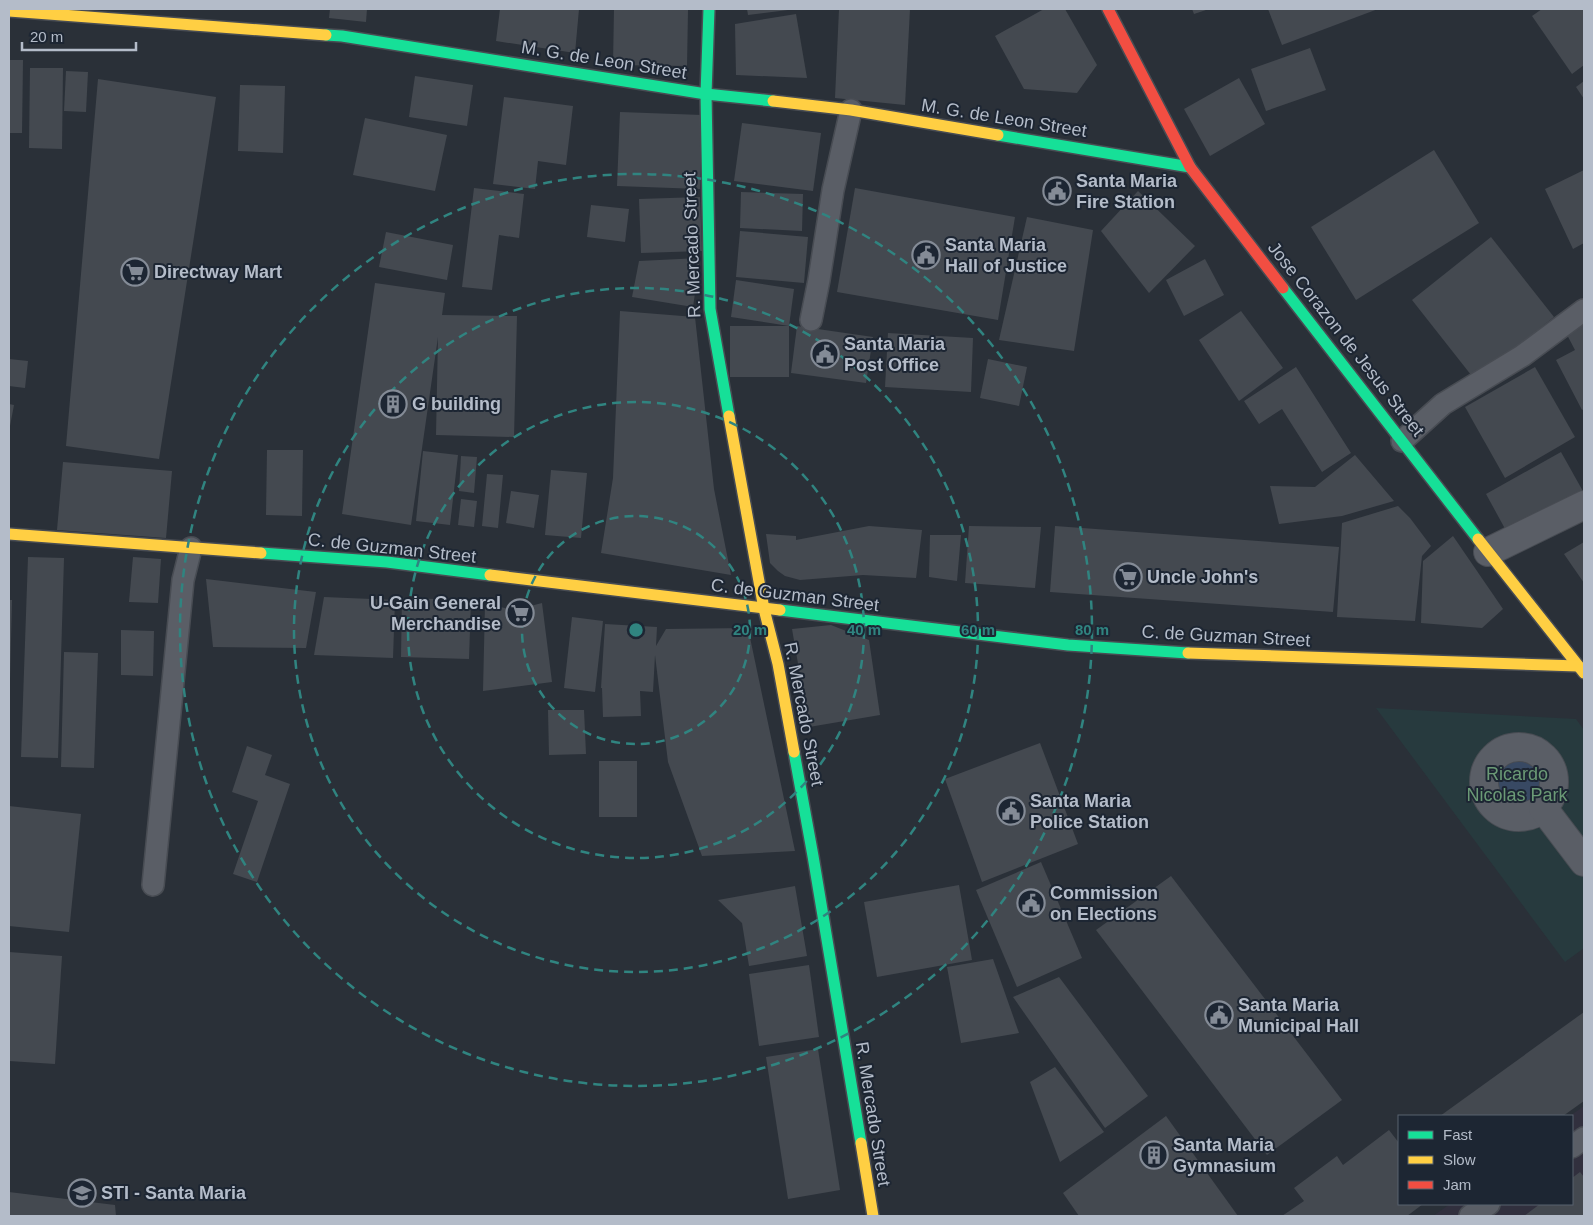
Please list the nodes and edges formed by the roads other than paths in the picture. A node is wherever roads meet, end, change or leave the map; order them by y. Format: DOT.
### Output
graph roads {
  1 [pos="709,9"];
  2 [pos="1108,9"];
  3 [pos="9,11"];
  4 [pos="706,94"];
  5 [pos="851,110"];
  6 [pos="1190,166"];
  7 [pos="1584,310"];
  8 [pos="811,320"];
  9 [pos="1402,441"];
  10 [pos="1584,505"];
  11 [pos="9,534"];
  12 [pos="190,548"];
  13 [pos="1488,552"];
  14 [pos="764,609"];
  15 [pos="1581,669"];
  16 [pos="1543,808"];
  17 [pos="1584,862"];
  18 [pos="153,885"];
  19 [pos="1584,1138"];
  20 [pos="1573,1146"];
  21 [pos="1487,1205"];
  22 [pos="872,1216"];
  23 [pos="1470,1216"];
  1 -- 4 [label="main road, R. Mercado Street"];
  2 -- 6 [label="main road, Jose Corazon de Jesus Street"];
  3 -- 4 [label="main road, M. G. de Leon Street"];
  4 -- 5 [label="main road, M. G. de Leon Street"];
  4 -- 14 [label="main road, R. Mercado Street"];
  5 -- 6 [label="main road, M. G. de Leon Street"];
  5 -- 8 [label="lane"];
  6 -- 9 [label="main road, Jose Corazon de Jesus Street"];
  7 -- 9 [label="lane"];
  9 -- 13 [label="main road, Jose Corazon de Jesus Street"];
  10 -- 13 [label="street"];
  11 -- 12 [label="main road, C. de Guzman Street"];
  12 -- 14 [label="main road, C. de Guzman Street"];
  12 -- 18 [label="lane"];
  13 -- 15 [label="main road, Jose Corazon de Jesus Street"];
  14 -- 15 [label="main road, C. de Guzman Street"];
  14 -- 22 [label="main road, R. Mercado Street"];
  16 -- 17 [label="street"];
  19 -- 20 [label="lane"];
  21 -- 23 [label="lane"];
}
